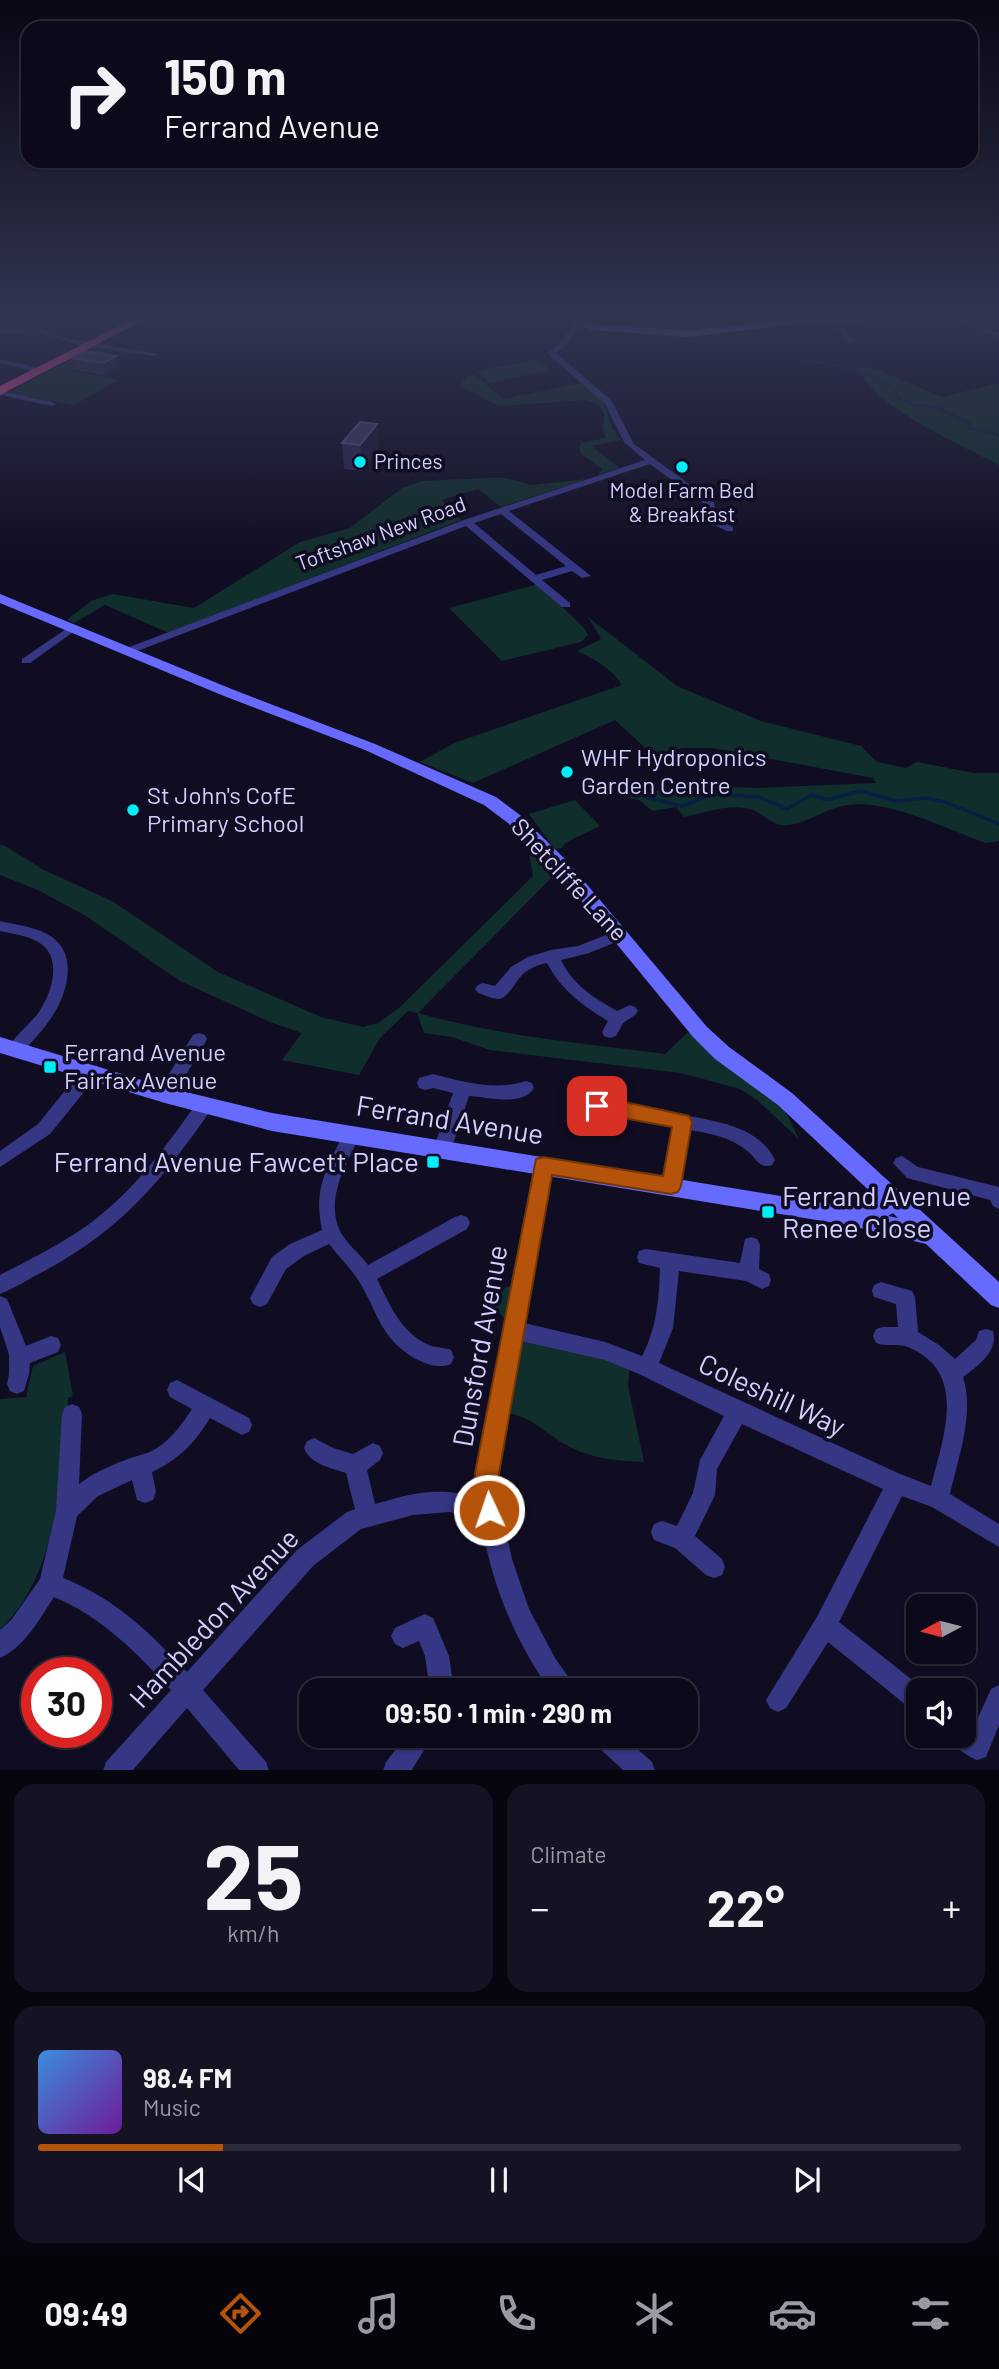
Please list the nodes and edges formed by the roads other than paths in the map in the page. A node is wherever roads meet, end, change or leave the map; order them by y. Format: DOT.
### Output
graph roads {
  1 [pos="44,402"];
  2 [pos="608,402"];
  3 [pos="52,404"];
  4 [pos="650,461"];
  5 [pos="502,510"];
  6 [pos="467,522"];
  7 [pos="730,529"];
  8 [pos="574,567"];
  9 [pos="586,576"];
  10 [pos="537,578"];
  11 [pos="0,598"];
  12 [pos="566,605"];
  13 [pos="72,628"];
  14 [pos="128,651"];
  15 [pos="27,658"];
  16 [pos="0,926"];
  17 [pos="621,934"];
  18 [pos="551,956"];
  19 [pos="484,989"];
  20 [pos="619,1021"];
  21 [pos="200,1039"];
  22 [pos="7,1047"];
  23 [pos="91,1071"];
  24 [pos="429,1079"];
  25 [pos="463,1089"];
  26 [pos="165,1095"];
  27 [pos="522,1095"];
  28 [pos="205,1105"];
  29 [pos="583,1107"];
  30 [pos="682,1122"];
  31 [pos="351,1136"];
  32 [pos="442,1150"];
  33 [pos="765,1151"];
  34 [pos="0,1160"];
  35 [pos="902,1163"];
  36 [pos="543,1165"];
  37 [pos="671,1186"];
  38 [pos="998,1193"];
  39 [pos="895,1200"];
  40 [pos="842,1216"];
  41 [pos="461,1223"];
  42 [pos="332,1234"];
  43 [pos="931,1235"];
  44 [pos="751,1245"];
  45 [pos="646,1257"];
  46 [pos="670,1261"];
  47 [pos="366,1276"];
  48 [pos="0,1284"];
  49 [pos="881,1291"];
  50 [pos="999,1297"];
  51 [pos="260,1298"];
  52 [pos="0,1305"];
  53 [pos="512,1330"];
  54 [pos="883,1336"];
  55 [pos="909,1337"];
  56 [pos="988,1343"];
  57 [pos="51,1345"];
  58 [pos="444,1357"];
  59 [pos="19,1358"];
  60 [pos="646,1367"];
  61 [pos="951,1370"];
  62 [pos="17,1384"];
  63 [pos="177,1390"];
  64 [pos="206,1405"];
  65 [pos="738,1412"];
  66 [pos="72,1414"];
  67 [pos="242,1425"];
  68 [pos="314,1448"];
  69 [pos="373,1453"];
  70 [pos="140,1464"];
  71 [pos="355,1465"];
  72 [pos="897,1484"];
  73 [pos="145,1492"];
  74 [pos="938,1499"];
  75 [pos="489,1510"];
  76 [pos="67,1511"];
  77 [pos="368,1517"];
  78 [pos="999,1536"];
  79 [pos="714,1567"];
  80 [pos="50,1584"];
  81 [pos="825,1625"];
  82 [pos="403,1636"];
  83 [pos="0,1646"];
  84 [pos="440,1678"];
  85 [pos="554,1678"];
  86 [pos="187,1690"];
  87 [pos="906,1690"];
  88 [pos="999,1697"];
  89 [pos="778,1700"];
  90 [pos="976,1747"];
  91 [pos="412,1748"];
  92 [pos="618,1748"];
  93 [pos="115,1770"];
  94 [pos="257,1770"];
  95 [pos="396,1770"];
  96 [pos="643,1770"];
  1 -- 3 [label="street"];
  2 -- 4 [label="street"];
  4 -- 5 [label="street, Toftshaw New Road"];
  4 -- 7 [label="street"];
  5 -- 6 [label="street, Toftshaw New Road"];
  5 -- 8 [label="street"];
  6 -- 10 [label="street"];
  6 -- 14 [label="street, Toftshaw New Road"];
  8 -- 9 [label="street"];
  8 -- 10 [label="street"];
  10 -- 12 [label="street"];
  11 -- 13 [label="street, Shetcliffe Lane"];
  13 -- 14 [label="street, Shetcliffe Lane"];
  13 -- 15 [label="street"];
  14 -- 17 [label="street, Shetcliffe Lane"];
  16 -- 22 [label="street"];
  17 -- 18 [label="street"];
  17 -- 39 [label="street, Shetcliffe Lane"];
  18 -- 19 [label="street"];
  18 -- 20 [label="street"];
  21 -- 26 [label="street"];
  22 -- 23 [label="street, Ferrand Avenue"];
  23 -- 26 [label="street, Ferrand Avenue"];
  23 -- 34 [label="street"];
  24 -- 25 [label="street"];
  25 -- 27 [label="street"];
  25 -- 32 [label="street"];
  26 -- 28 [label="street, Ferrand Avenue"];
  28 -- 31 [label="street, Ferrand Avenue"];
  28 -- 48 [label="street"];
  29 -- 30 [label="street"];
  30 -- 33 [label="street"];
  30 -- 37 [label="street"];
  31 -- 32 [label="street, Ferrand Avenue"];
  31 -- 42 [label="street"];
  32 -- 36 [label="street, Ferrand Avenue"];
  35 -- 38 [label="street"];
  36 -- 37 [label="street, Ferrand Avenue"];
  36 -- 53 [label="street, Dunsford Avenue"];
  37 -- 40 [label="street, Ferrand Avenue"];
  39 -- 40 [label="street, Ferrand Avenue"];
  39 -- 43 [label="street, Shetcliffe Lane"];
  40 -- 43 [label="street"];
  41 -- 47 [label="street"];
  42 -- 47 [label="street"];
  42 -- 51 [label="street"];
  43 -- 50 [label="street, Shetcliffe Lane"];
  44 -- 46 [label="street"];
  45 -- 46 [label="street"];
  46 -- 60 [label="street"];
  47 -- 58 [label="street"];
  49 -- 55 [label="street"];
  52 -- 59 [label="street"];
  53 -- 60 [label="street, Coleshill Way"];
  53 -- 75 [label="street, Dunsford Avenue"];
  54 -- 55 [label="street"];
  55 -- 61 [label="street"];
  56 -- 61 [label="street"];
  57 -- 59 [label="street"];
  59 -- 62 [label="street"];
  60 -- 65 [label="street, Coleshill Way"];
  61 -- 74 [label="street"];
  63 -- 64 [label="street"];
  64 -- 67 [label="street"];
  64 -- 70 [label="street"];
  65 -- 72 [label="street, Coleshill Way"];
  65 -- 79 [label="street"];
  66 -- 76 [label="street"];
  68 -- 71 [label="street"];
  69 -- 71 [label="street"];
  70 -- 73 [label="street"];
  70 -- 76 [label="street"];
  71 -- 77 [label="street"];
  72 -- 74 [label="street, Coleshill Way"];
  72 -- 81 [label="street"];
  74 -- 78 [label="street, Coleshill Way"];
  75 -- 77 [label="street, Hambledon Avenue"];
  75 -- 85 [label="street, Dunsford Avenue"];
  76 -- 80 [label="street"];
  77 -- 86 [label="street, Hambledon Avenue"];
  80 -- 83 [label="street"];
  80 -- 86 [label="street"];
  81 -- 87 [label="street"];
  81 -- 89 [label="street"];
  82 -- 84 [label="street"];
  86 -- 93 [label="street, Hambledon Avenue"];
  86 -- 94 [label="street"];
  88 -- 90 [label="street"];
  91 -- 95 [label="street"];
  92 -- 96 [label="street"];
}
